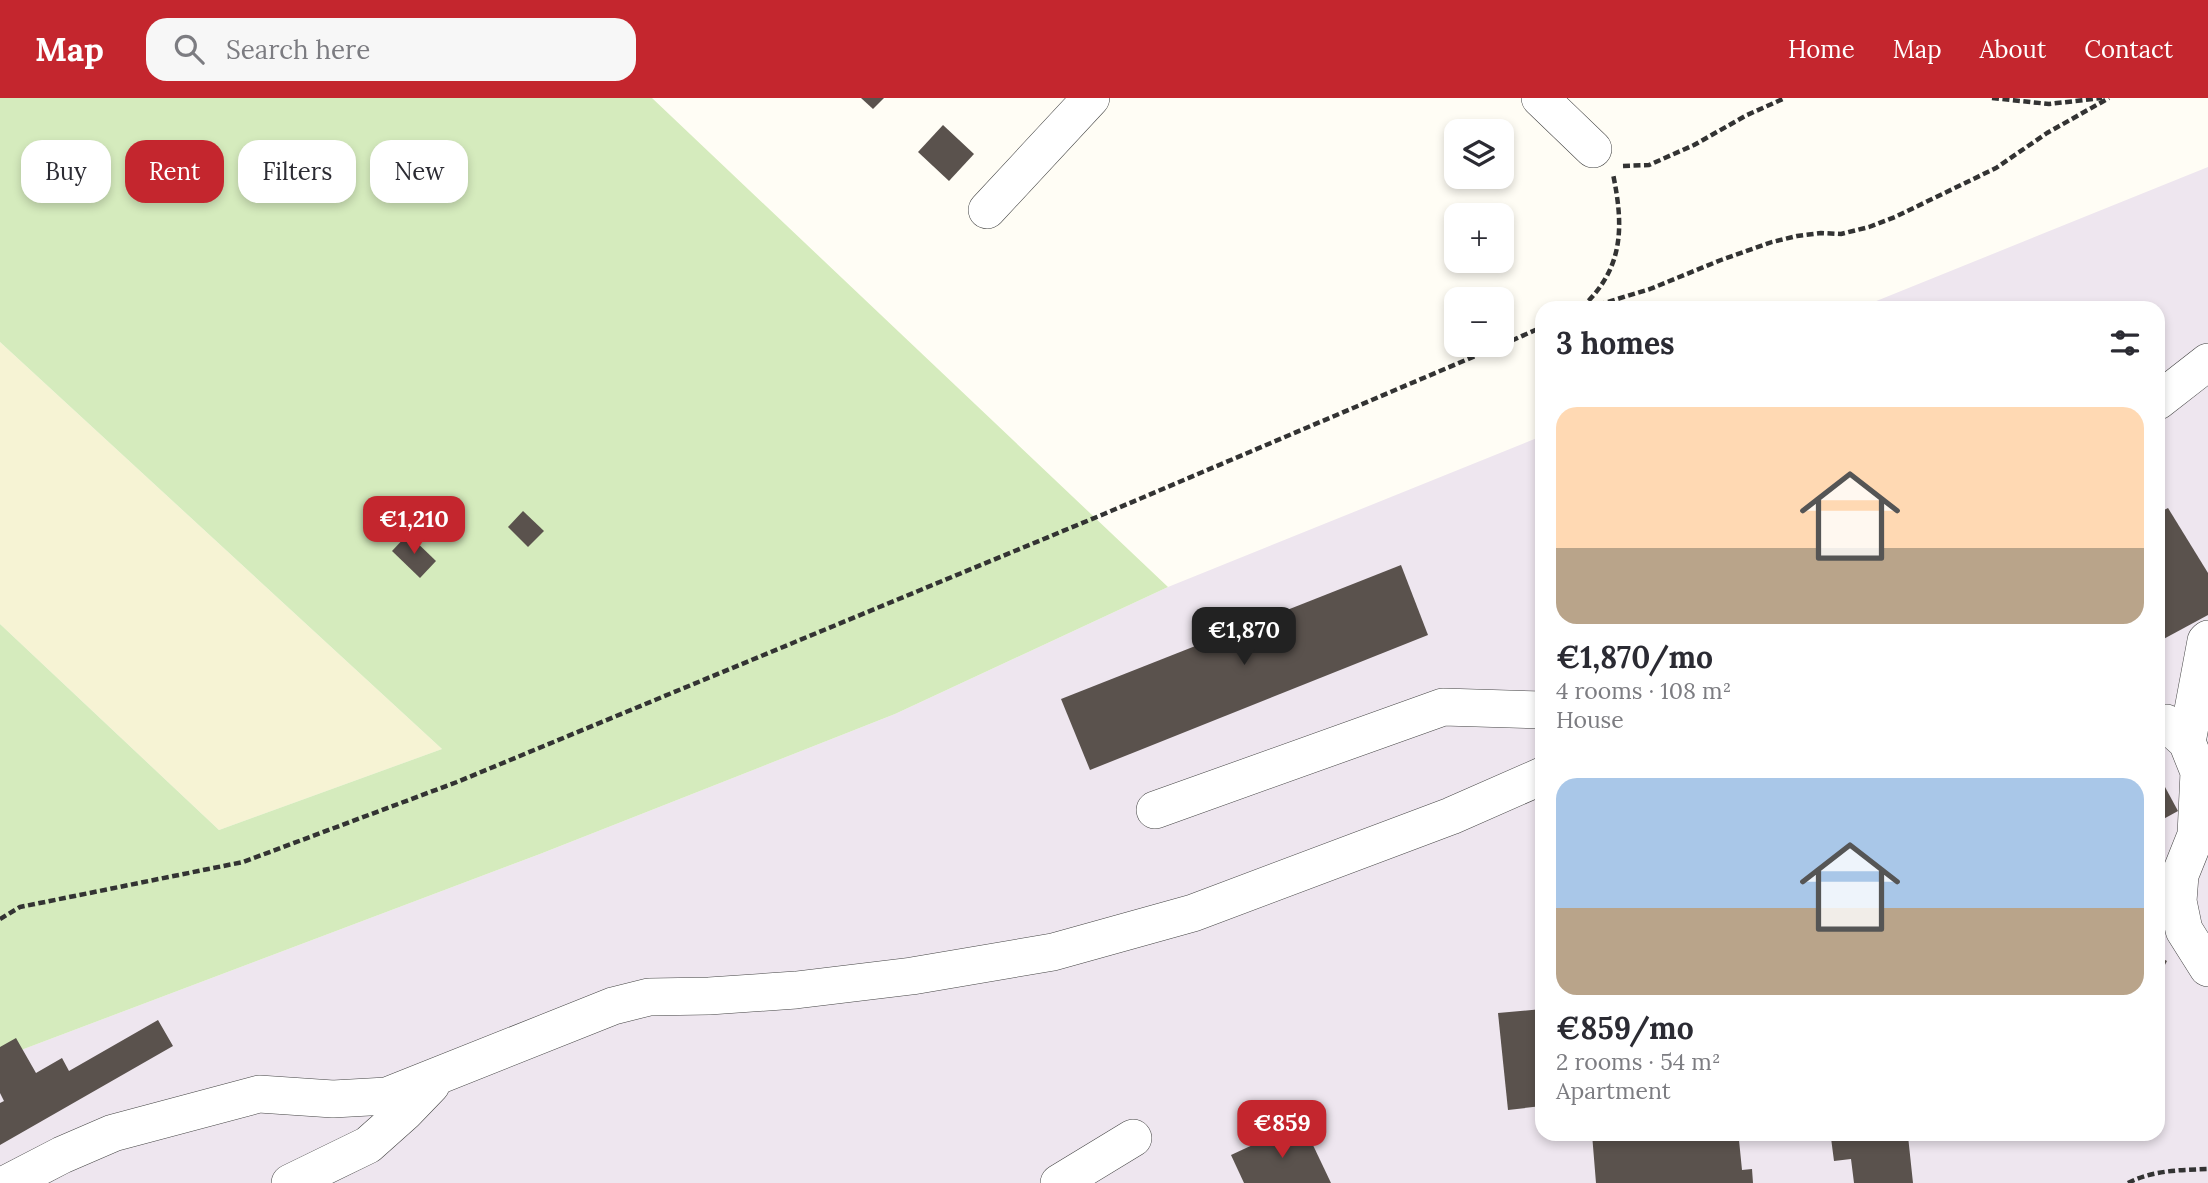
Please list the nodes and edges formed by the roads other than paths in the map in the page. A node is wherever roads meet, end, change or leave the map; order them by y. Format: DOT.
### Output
graph roads {
  1 [pos="1091,98"];
  2 [pos="1540,98"];
  3 [pos="1594,149"];
  4 [pos="987,210"];
  5 [pos="2208,362"];
  6 [pos="2165,396"];
  7 [pos="2208,639"];
  8 [pos="1535,710"];
  9 [pos="2172,733"];
  10 [pos="1535,779"];
  11 [pos="1155,810"];
  12 [pos="2171,919"];
  13 [pos="2208,968"];
  14 [pos="440,1074"];
  15 [pos="1133,1138"];
  16 [pos="8,1183"];
  17 [pos="290,1183"];
  18 [pos="1059,1183"];
  1 -- 4 [label="street"];
  2 -- 3 [label="street"];
  5 -- 6 [label="street"];
  7 -- 9 [label="street"];
  8 -- 11 [label="street"];
  9 -- 12 [label="street"];
  10 -- 14 [label="street"];
  12 -- 13 [label="street"];
  14 -- 16 [label="street"];
  14 -- 17 [label="street"];
  15 -- 18 [label="street"];
}
